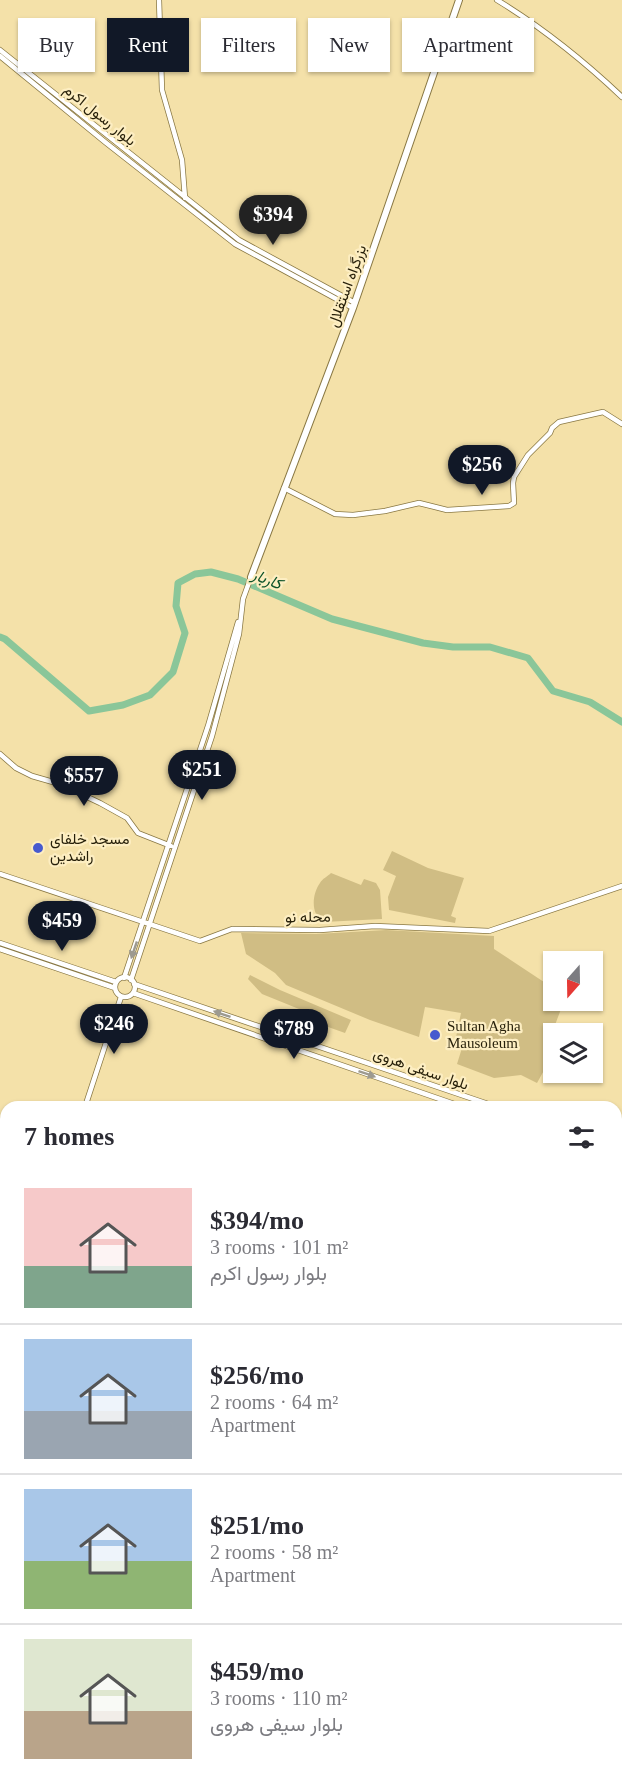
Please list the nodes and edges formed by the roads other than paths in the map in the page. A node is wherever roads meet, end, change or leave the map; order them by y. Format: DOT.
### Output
graph roads {
  1 [pos="159,0"];
  2 [pos="459,0"];
  3 [pos="496,0"];
  4 [pos="0,50"];
  5 [pos="0,56"];
  6 [pos="622,97"];
  7 [pos="183,201"];
  8 [pos="354,306"];
  9 [pos="622,424"];
  10 [pos="284,488"];
  11 [pos="251,577"];
  12 [pos="0,753"];
  13 [pos="172,846"];
  14 [pos="0,874"];
  15 [pos="622,886"];
  16 [pos="143,923"];
  17 [pos="149,925"];
  18 [pos="0,943"];
  19 [pos="0,949"];
  20 [pos="124,978"];
  21 [pos="132,982"];
  22 [pos="116,985"];
  23 [pos="133,993"];
  24 [pos="122,997"];
  25 [pos="255,1025"];
  26 [pos="252,1034"];
  27 [pos="394,1072"];
  28 [pos="390,1082"];
  29 [pos="87,1101"];
  30 [pos="445,1101"];
  31 [pos="479,1101"];
  1 -- 7 [label="main road"];
  2 -- 8 [label="highway, بزرگراه استقلال"];
  3 -- 6 [label="main road"];
  4 -- 7 [label="main road, بلوار رسول اکرم"];
  5 -- 7 [label="main road, بلوار رسول اکرم"];
  7 -- 8 [label="main road, بلوار رسول اکرم"];
  8 -- 10 [label="highway, بزرگراه استقلال"];
  9 -- 10 [label="main road"];
  10 -- 11 [label="highway, بزرگراه استقلال"];
  11 -- 13 [label="main road"];
  12 -- 13 [label="main road"];
  13 -- 16 [label="main road"];
  13 -- 17 [label="main road"];
  14 -- 16 [label="main road, محله نو"];
  15 -- 17 [label="main road, محله نو"];
  16 -- 17 [label="main road, محله نو"];
  16 -- 20 [label="main road, one-way"];
  17 -- 21 [label="main road"];
  18 -- 22 [label="main road"];
  19 -- 22 [label="main road"];
  20 -- 21 [label="main road"];
  20 -- 22 [label="main road"];
  21 -- 23 [label="main road"];
  25 -- 21 [label="main road, بلوار سیفی هروی, one-way"];
  22 -- 24 [label="main road"];
  23 -- 24 [label="main road"];
  23 -- 26 [label="main road, بلوار سیفی هروی"];
  24 -- 29 [label="main road"];
  25 -- 26 [label="main road"];
  25 -- 27 [label="main road, بلوار سیفی هروی"];
  26 -- 28 [label="main road, بلوار سیفی هروی, one-way"];
  27 -- 28 [label="main road"];
  27 -- 31 [label="main road, بلوار سیفی هروی"];
  28 -- 30 [label="main road, بلوار سیفی هروی"];
}
